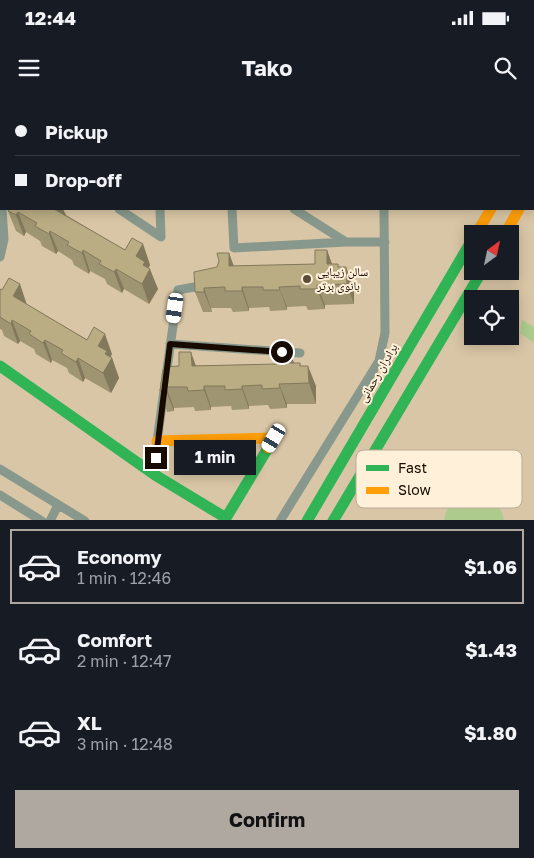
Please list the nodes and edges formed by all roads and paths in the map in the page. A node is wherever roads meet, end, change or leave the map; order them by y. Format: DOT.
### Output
graph roads {
  1 [pos="2,210"];
  2 [pos="120,210"];
  3 [pos="160,210"];
  4 [pos="232,210"];
  5 [pos="296,210"];
  6 [pos="384,210"];
  7 [pos="490,210"];
  8 [pos="519,210"];
  9 [pos="481,225"];
  10 [pos="510,225"];
  11 [pos="346,242"];
  12 [pos="385,242"];
  13 [pos="464,254"];
  14 [pos="0,257"];
  15 [pos="477,280"];
  16 [pos="211,284"];
  17 [pos="170,344"];
  18 [pos="300,354"];
  19 [pos="0,366"];
  20 [pos="157,440"];
  21 [pos="375,450"];
  22 [pos="0,469"];
  23 [pos="155,475"];
  24 [pos="356,482"];
  25 [pos="0,495"];
  26 [pos="58,505"];
  27 [pos="42,520"];
  28 [pos="50,520"];
  29 [pos="85,520"];
  30 [pos="280,520"];
  31 [pos="307,520"];
  32 [pos="333,520"];
  1 -- 14 [label="street"];
  2 -- 3 [label="street"];
  4 -- 11 [label="street"];
  5 -- 11 [label="street"];
  6 -- 12 [label="street"];
  7 -- 9 [label="main road"];
  8 -- 10 [label="main road"];
  11 -- 12 [label="street"];
  12 -- 30 [label="street"];
  13 -- 31 [label="main road, برادران رحمانی"];
  15 -- 21 [label="main road"];
  16 -- 17 [label="street"];
  17 -- 18 [label="street"];
  17 -- 20 [label="street"];
  19 -- 23 [label="main road"];
  20 -- 23 [label="street"];
  20 -- 23 [label="main road"];
  22 -- 26 [label="street"];
  24 -- 32 [label="main road"];
  25 -- 27 [label="street"];
  26 -- 28 [label="street"];
  26 -- 29 [label="street"];
}
